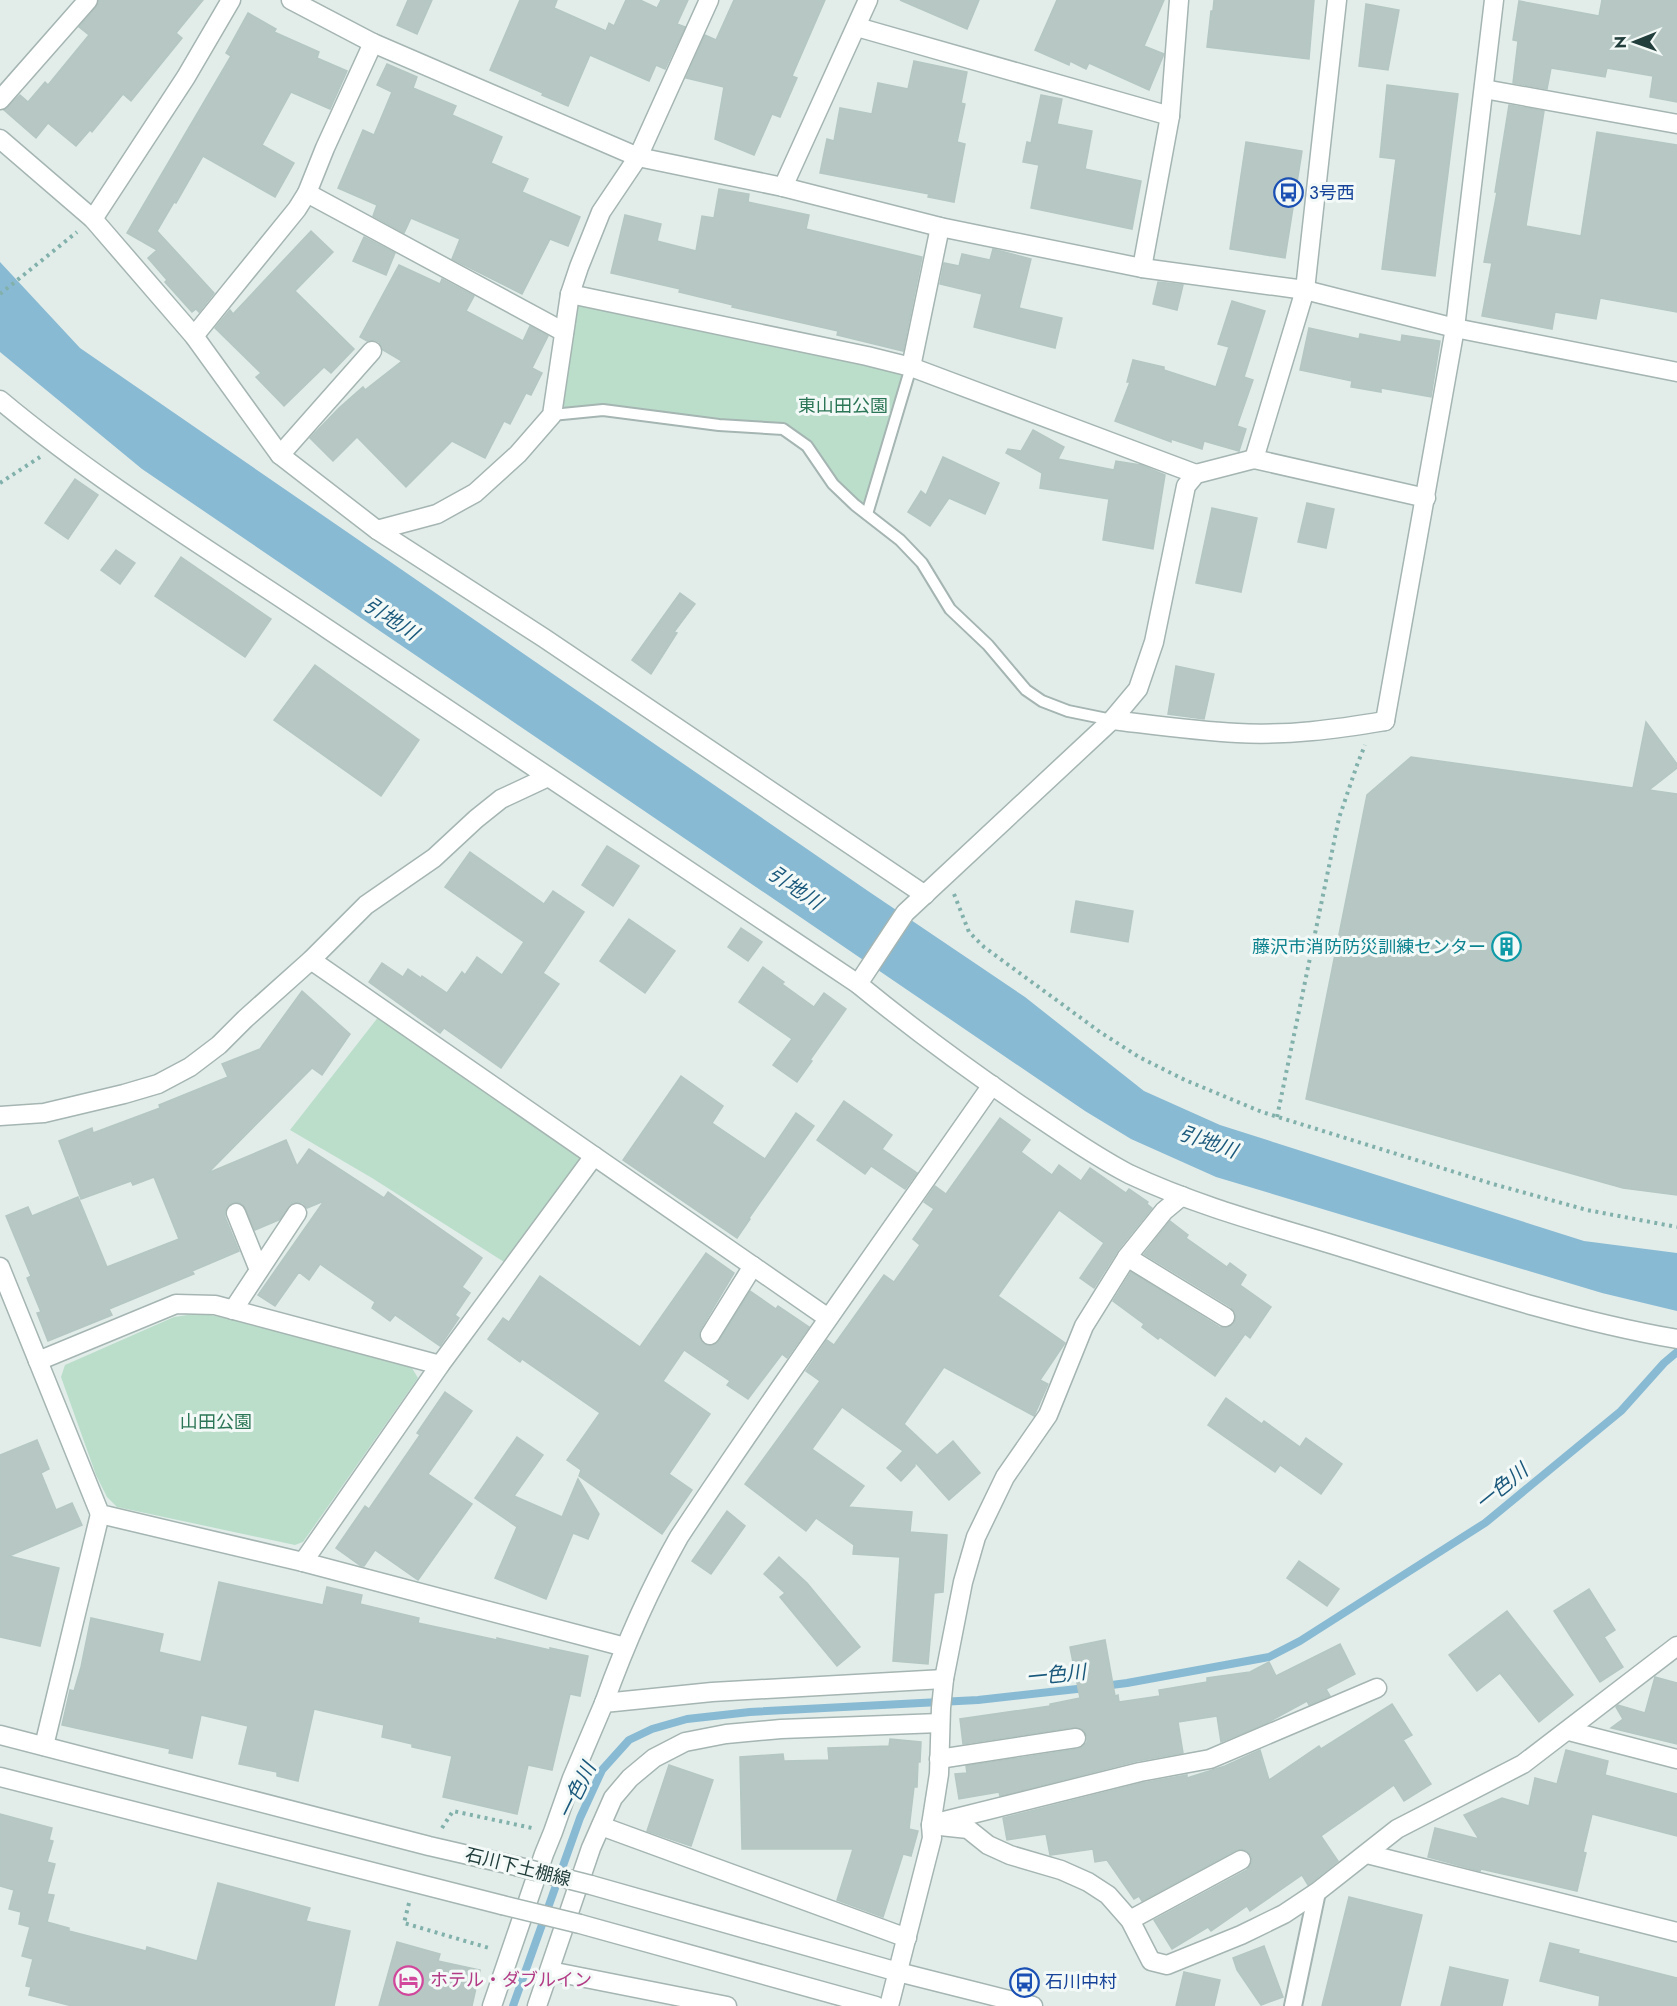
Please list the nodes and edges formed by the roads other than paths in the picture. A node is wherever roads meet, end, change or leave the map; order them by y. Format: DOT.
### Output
graph roads {
  1 [pos="88,0"];
  2 [pos="231,0"];
  3 [pos="291,0"];
  4 [pos="709,0"];
  5 [pos="868,0"];
  6 [pos="1179,0"];
  7 [pos="1337,0"];
  8 [pos="1494,0"];
  9 [pos="857,27"];
  10 [pos="373,43"];
  11 [pos="1484,88"];
  12 [pos="0,100"];
  13 [pos="1170,116"];
  14 [pos="1677,124"];
  15 [pos="0,139"];
  16 [pos="638,157"];
  17 [pos="783,187"];
  18 [pos="308,193"];
  19 [pos="93,219"];
  20 [pos="940,227"];
  21 [pos="1142,268"];
  22 [pos="1305,290"];
  23 [pos="570,294"];
  24 [pos="1455,328"];
  25 [pos="564,332"];
  26 [pos="194,336"];
  27 [pos="372,351"];
  28 [pos="911,367"];
  29 [pos="1677,372"];
  30 [pos="0,400"];
  31 [pos="552,415"];
  32 [pos="280,455"];
  33 [pos="1254,459"];
  34 [pos="1196,474"];
  35 [pos="1426,498"];
  36 [pos="867,514"];
  37 [pos="377,530"];
  38 [pos="1112,720"];
  39 [pos="549,777"];
  40 [pos="925,895"];
  41 [pos="311,960"];
  42 [pos="862,977"];
  43 [pos="992,1085"];
  44 [pos="0,1116"];
  45 [pos="594,1156"];
  46 [pos="1182,1196"];
  47 [pos="236,1213"];
  48 [pos="297,1213"];
  49 [pos="1127,1257"];
  50 [pos="753,1266"];
  51 [pos="0,1267"];
  52 [pos="259,1270"];
  53 [pos="233,1310"];
  54 [pos="1225,1317"];
  55 [pos="828,1318"];
  56 [pos="710,1335"];
  57 [pos="1673,1339"];
  58 [pos="38,1361"];
  59 [pos="440,1365"];
  60 [pos="100,1514"];
  61 [pos="303,1562"];
  62 [pos="1677,1646"];
  63 [pos="625,1647"];
  64 [pos="944,1679"];
  65 [pos="1377,1688"];
  66 [pos="604,1703"];
  67 [pos="940,1716"];
  68 [pos="1569,1731"];
  69 [pos="0,1735"];
  70 [pos="1076,1738"];
  71 [pos="44,1746"];
  72 [pos="939,1759"];
  73 [pos="1677,1759"];
  74 [pos="0,1777"];
  75 [pos="931,1825"];
  76 [pos="601,1826"];
  77 [pos="1367,1854"];
  78 [pos="1240,1860"];
  79 [pos="1317,1892"];
  80 [pos="1130,1920"];
  81 [pos="1677,1932"];
  82 [pos="908,1938"];
  83 [pos="550,1971"];
  84 [pos="898,1972"];
  85 [pos="492,2006"];
  86 [pos="537,2006"];
  87 [pos="728,2006"];
  88 [pos="876,2006"];
  89 [pos="888,2006"];
  90 [pos="1034,2006"];
  91 [pos="1293,2006"];
  1 -- 12 [label="street"];
  2 -- 19 [label="street"];
  3 -- 10 [label="street"];
  4 -- 16 [label="street"];
  5 -- 9 [label="street"];
  6 -- 13 [label="street"];
  7 -- 22 [label="street"];
  8 -- 11 [label="street"];
  9 -- 13 [label="street"];
  9 -- 17 [label="street"];
  10 -- 16 [label="street"];
  10 -- 18 [label="street"];
  11 -- 14 [label="street"];
  11 -- 24 [label="street"];
  13 -- 21 [label="street"];
  15 -- 19 [label="street"];
  16 -- 17 [label="street"];
  16 -- 23 [label="street"];
  17 -- 20 [label="street"];
  18 -- 25 [label="street"];
  18 -- 26 [label="street"];
  19 -- 26 [label="street"];
  20 -- 21 [label="street"];
  20 -- 28 [label="street"];
  21 -- 22 [label="street"];
  22 -- 24 [label="street"];
  22 -- 33 [label="street"];
  23 -- 25 [label="street"];
  23 -- 28 [label="street"];
  24 -- 29 [label="street"];
  24 -- 35 [label="street"];
  25 -- 31 [label="street"];
  26 -- 32 [label="street"];
  27 -- 32 [label="street"];
  28 -- 34 [label="street"];
  28 -- 36 [label="lane"];
  30 -- 39 [label="street"];
  31 -- 36 [label="lane"];
  31 -- 37 [label="street"];
  32 -- 37 [label="street"];
  33 -- 34 [label="street"];
  33 -- 35 [label="street"];
  34 -- 38 [label="street"];
  35 -- 38 [label="street"];
  36 -- 38 [label="lane"];
  37 -- 40 [label="street"];
  38 -- 40 [label="street"];
  39 -- 41 [label="street"];
  39 -- 42 [label="street"];
  40 -- 42 [label="street"];
  41 -- 44 [label="street"];
  41 -- 45 [label="street"];
  42 -- 43 [label="street"];
  43 -- 46 [label="street"];
  43 -- 55 [label="street"];
  45 -- 50 [label="street"];
  45 -- 59 [label="street"];
  46 -- 49 [label="street"];
  46 -- 57 [label="street"];
  47 -- 52 [label="street"];
  48 -- 52 [label="street"];
  49 -- 54 [label="street"];
  49 -- 64 [label="street"];
  50 -- 55 [label="street"];
  50 -- 56 [label="street"];
  51 -- 58 [label="street"];
  52 -- 53 [label="street"];
  53 -- 58 [label="street"];
  53 -- 59 [label="street"];
  55 -- 63 [label="street"];
  58 -- 60 [label="street"];
  59 -- 61 [label="street"];
  60 -- 61 [label="street"];
  60 -- 71 [label="street"];
  61 -- 63 [label="street"];
  62 -- 68 [label="street"];
  63 -- 66 [label="street"];
  64 -- 66 [label="street"];
  64 -- 67 [label="street"];
  65 -- 75 [label="street"];
  66 -- 85 [label="street"];
  67 -- 72 [label="street"];
  67 -- 76 [label="street"];
  68 -- 73 [label="street"];
  68 -- 77 [label="street"];
  69 -- 71 [label="street, 石川下土棚線"];
  70 -- 72 [label="street"];
  71 -- 84 [label="street, 石川下土棚線, bridge"];
  72 -- 75 [label="street"];
  74 -- 88 [label="street, bridge"];
  75 -- 80 [label="street"];
  75 -- 82 [label="street"];
  76 -- 82 [label="street"];
  76 -- 83 [label="street"];
  77 -- 79 [label="street"];
  77 -- 81 [label="street"];
  78 -- 80 [label="street"];
  79 -- 80 [label="street"];
  79 -- 91 [label="street"];
  82 -- 84 [label="street"];
  83 -- 86 [label="street"];
  83 -- 87 [label="street"];
  84 -- 89 [label="street"];
  84 -- 90 [label="street, 石川下土棚線"];
}
